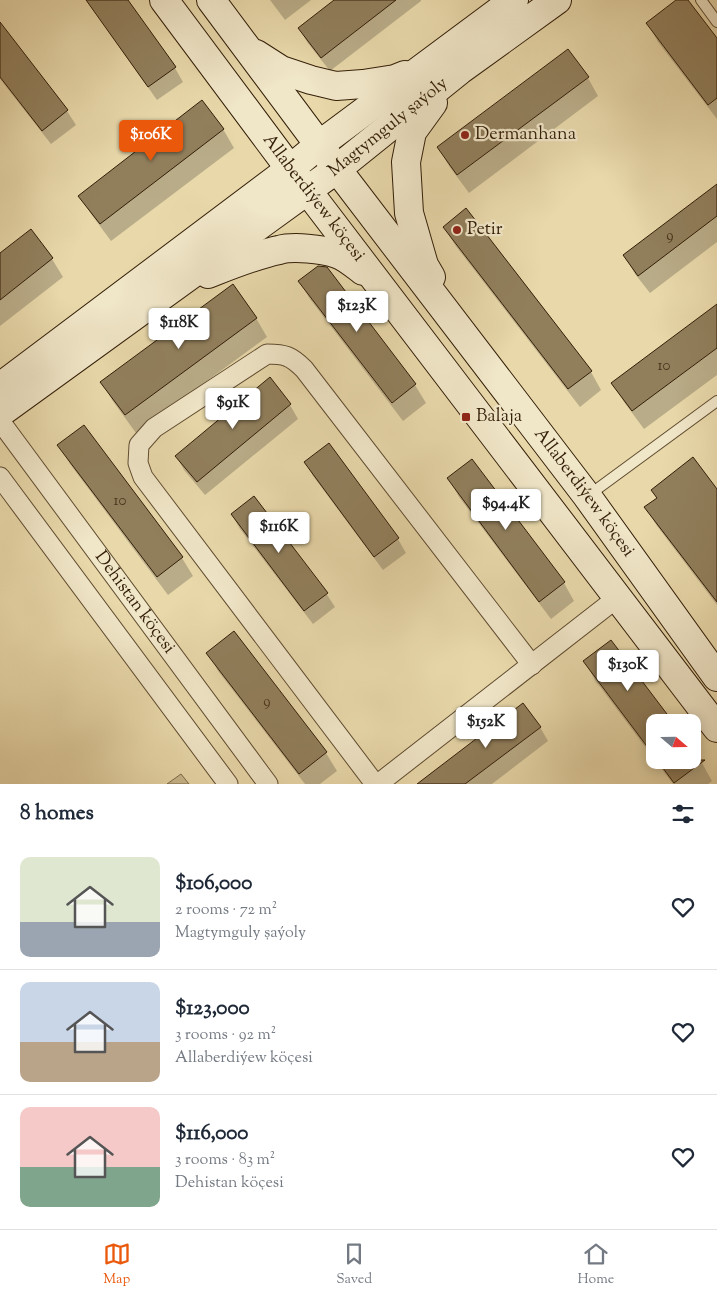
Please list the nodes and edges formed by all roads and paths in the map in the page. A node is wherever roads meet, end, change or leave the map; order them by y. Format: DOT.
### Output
graph roads {
  1 [pos="164,0"];
  2 [pos="211,0"];
  3 [pos="514,0"];
  4 [pos="557,0"];
  5 [pos="700,0"];
  6 [pos="717,22"];
  7 [pos="247,48"];
  8 [pos="421,69"];
  9 [pos="460,70"];
  10 [pos="319,145"];
  11 [pos="290,169"];
  12 [pos="336,169"];
  13 [pos="307,190"];
  14 [pos="375,279"];
  15 [pos="160,298"];
  16 [pos="466,338"];
  17 [pos="0,387"];
  18 [pos="717,401"];
  19 [pos="0,413"];
  20 [pos="0,421"];
  21 [pos="0,477"];
  22 [pos="587,496"];
  23 [pos="617,598"];
  24 [pos="532,665"];
  25 [pos="717,677"];
  26 [pos="717,728"];
  27 [pos="228,784"];
  28 [pos="268,784"];
  29 [pos="376,784"];
  1 -- 11 [label="street, Allaberdiýew köçesi"];
  2 -- 7 [label="street, Allaberdiýew köçesi"];
  3 -- 8 [label="street, Magtymguly şaýoly"];
  4 -- 9 [label="street, Magtymguly şaýoly"];
  5 -- 6 [label="lane"];
  7 -- 8 [label="street"];
  7 -- 10 [label="street, Allaberdiýew köçesi"];
  8 -- 10 [label="street, Magtymguly şaýoly"];
  9 -- 12 [label="street, Magtymguly şaýoly"];
  9 -- 16 [label="street"];
  10 -- 11 [label="street, Magtymguly şaýoly"];
  10 -- 12 [label="street, Allaberdiýew köçesi"];
  11 -- 13 [label="street, Allaberdiýew köçesi"];
  11 -- 17 [label="street, Magtymguly şaýoly"];
  12 -- 13 [label="street, Magtymguly şaýoly"];
  12 -- 16 [label="street, Allaberdiýew köçesi"];
  13 -- 14 [label="street, Allaberdiýew köçesi"];
  13 -- 15 [label="street, Magtymguly şaýoly"];
  14 -- 15 [label="street"];
  14 -- 23 [label="street, Allaberdiýew köçesi"];
  15 -- 19 [label="street, Magtymguly şaýoly"];
  16 -- 22 [label="street, Allaberdiýew köçesi"];
  18 -- 22 [label="lane"];
  20 -- 28 [label="street, Dehistan köçesi"];
  21 -- 27 [label="street, Dehistan köçesi"];
  22 -- 25 [label="street, Allaberdiýew köçesi"];
  23 -- 24 [label="street"];
  23 -- 26 [label="street, Allaberdiýew köçesi"];
  24 -- 29 [label="street"];
  24 -- 29 [label="street"];
}
